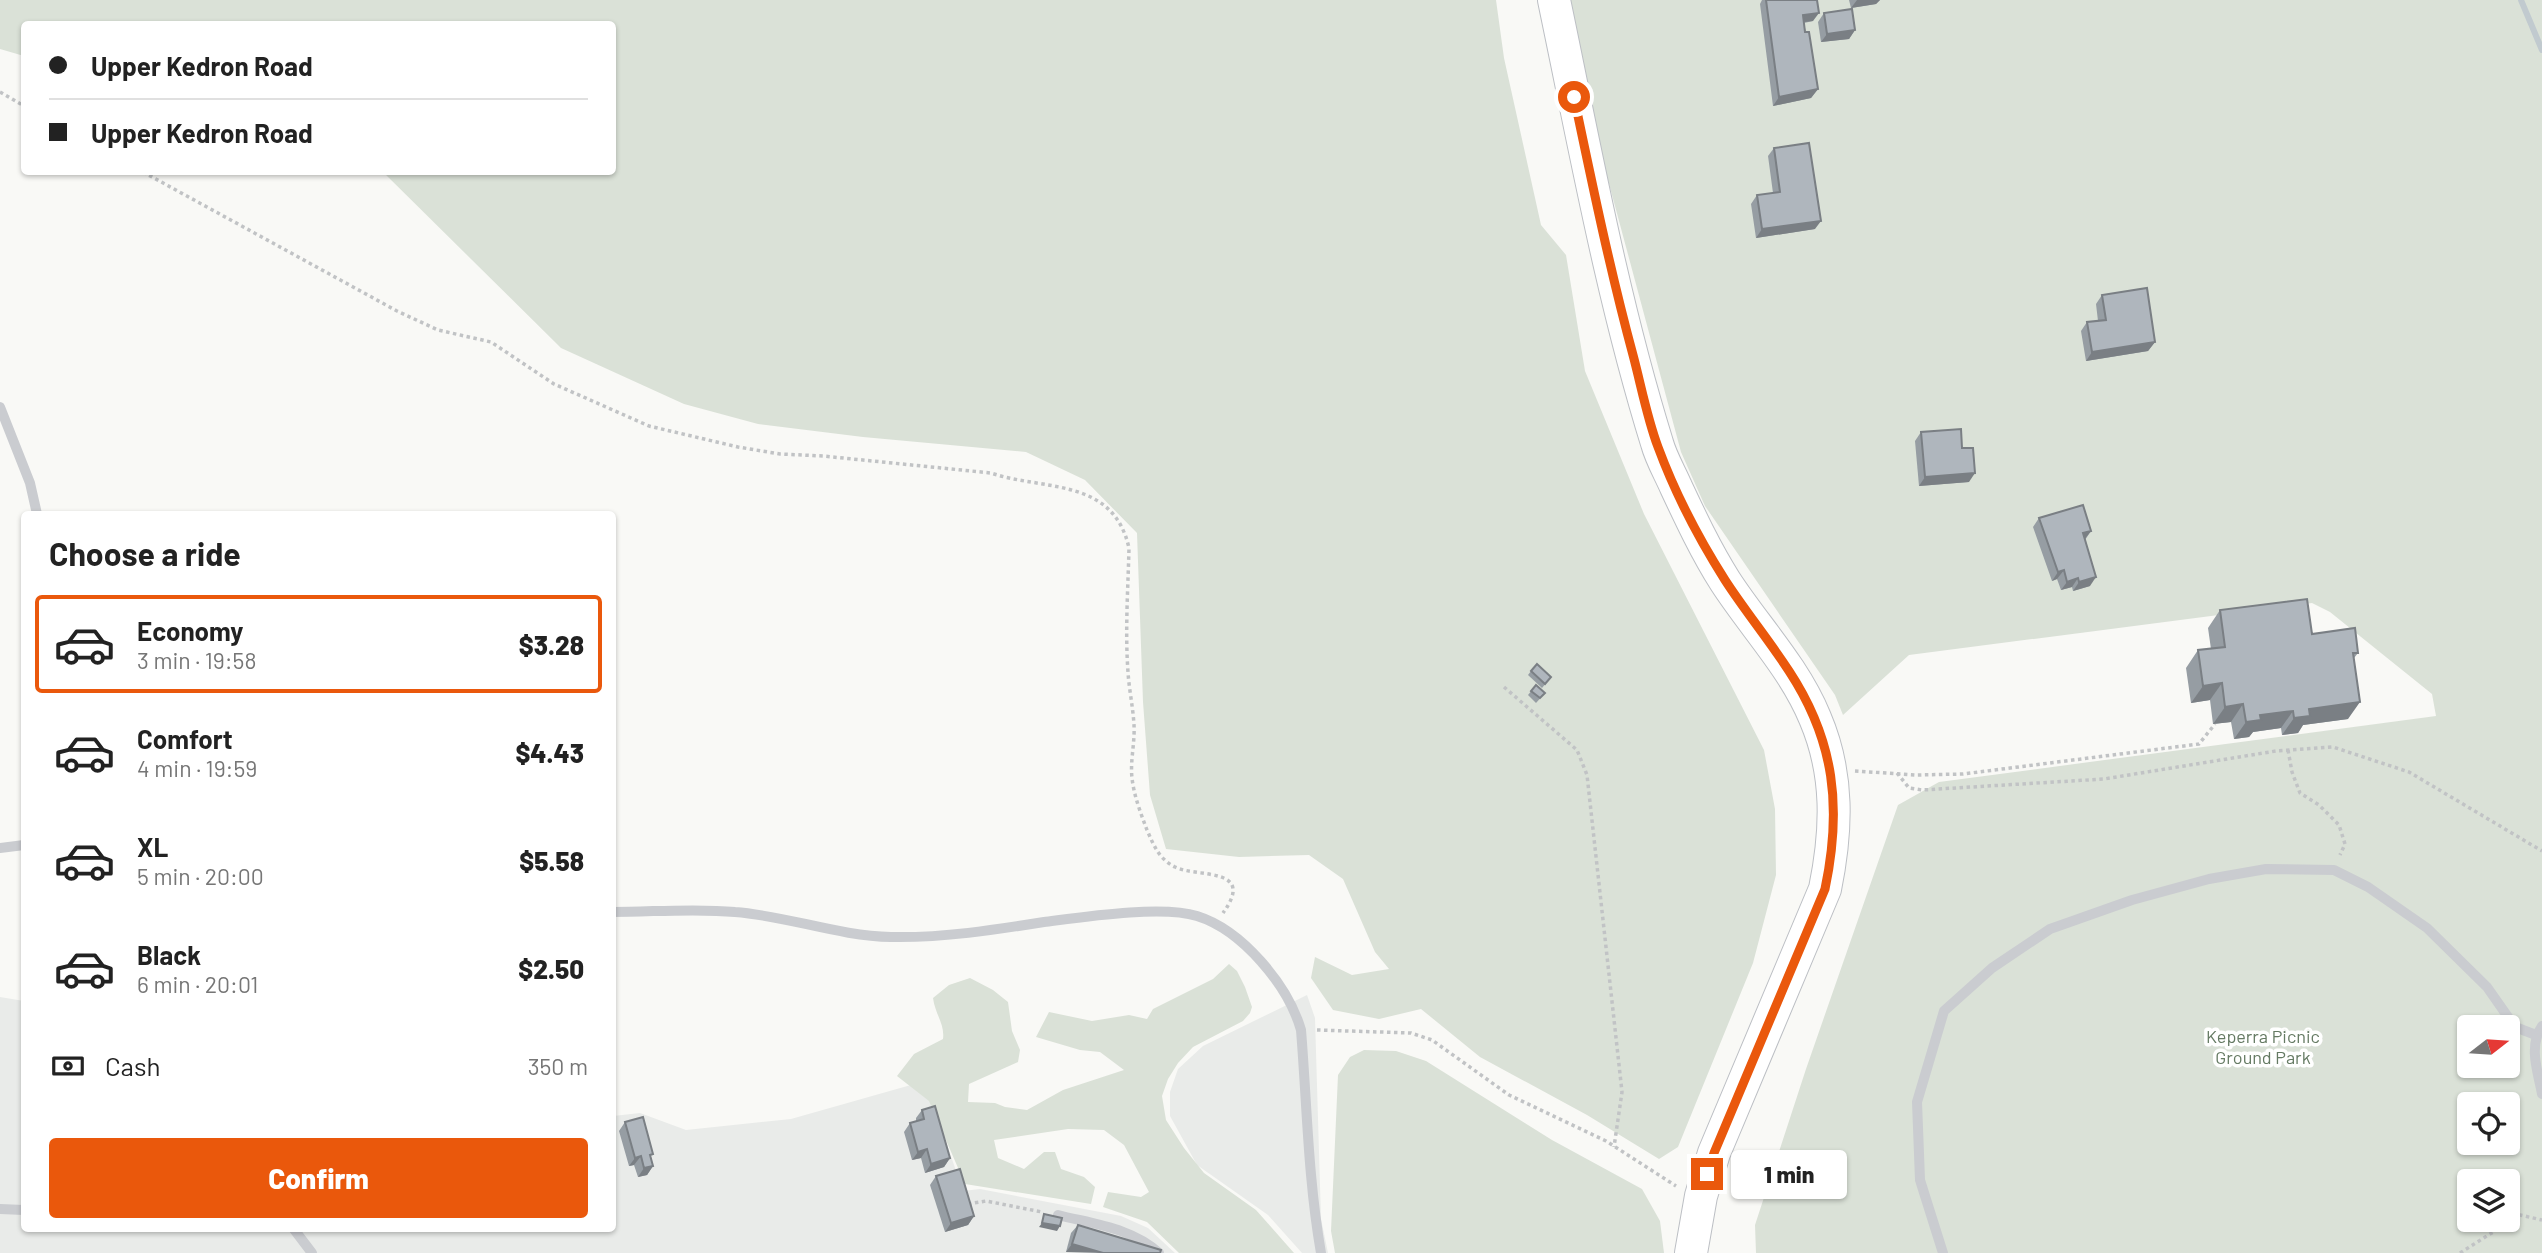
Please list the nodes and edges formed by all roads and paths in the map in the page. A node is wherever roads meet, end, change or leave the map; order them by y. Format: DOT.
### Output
graph roads {
  1 [pos="1554,0"];
  2 [pos="0,92"];
  3 [pos="21,104"];
  4 [pos="148,175"];
  5 [pos="0,407"];
  6 [pos="36,511"];
  7 [pos="1504,687"];
  8 [pos="2215,724"];
  9 [pos="2288,750"];
  10 [pos="1854,771"];
  11 [pos="1897,774"];
  12 [pos="21,845"];
  13 [pos="0,848"];
  14 [pos="2542,851"];
  15 [pos="2334,870"];
  16 [pos="616,912"];
  17 [pos="1216,922"];
  18 [pos="1301,1030"];
  19 [pos="2539,1030"];
  20 [pos="2542,1094"];
  21 [pos="1614,1147"];
  22 [pos="1700,1196"];
  23 [pos="962,1206"];
  24 [pos="0,1209"];
  25 [pos="21,1210"];
  26 [pos="1058,1215"];
  27 [pos="2542,1220"];
  28 [pos="296,1232"];
  29 [pos="312,1253"];
  30 [pos="1159,1253"];
  31 [pos="1321,1253"];
  32 [pos="1690,1253"];
  33 [pos="1943,1253"];
  34 [pos="2460,1253"];
  1 -- 22 [label="main road"];
  2 -- 3 [label="path"];
  4 -- 17 [label="path"];
  5 -- 6 [label="lane"];
  7 -- 21 [label="path"];
  8 -- 11 [label="path"];
  9 -- 11 [label="path"];
  9 -- 14 [label="path"];
  9 -- 15 [label="path"];
  10 -- 11 [label="path"];
  12 -- 13 [label="lane"];
  15 -- 19 [label="lane"];
  15 -- 33 [label="lane"];
  16 -- 17 [label="lane"];
  17 -- 18 [label="lane"];
  18 -- 21 [label="path"];
  18 -- 31 [label="lane"];
  19 -- 20 [label="lane"];
  21 -- 22 [label="path"];
  22 -- 32 [label="main road"];
  23 -- 26 [label="path"];
  24 -- 25 [label="lane"];
  26 -- 30 [label="lane"];
  27 -- 34 [label="path"];
  28 -- 29 [label="lane"];
}
